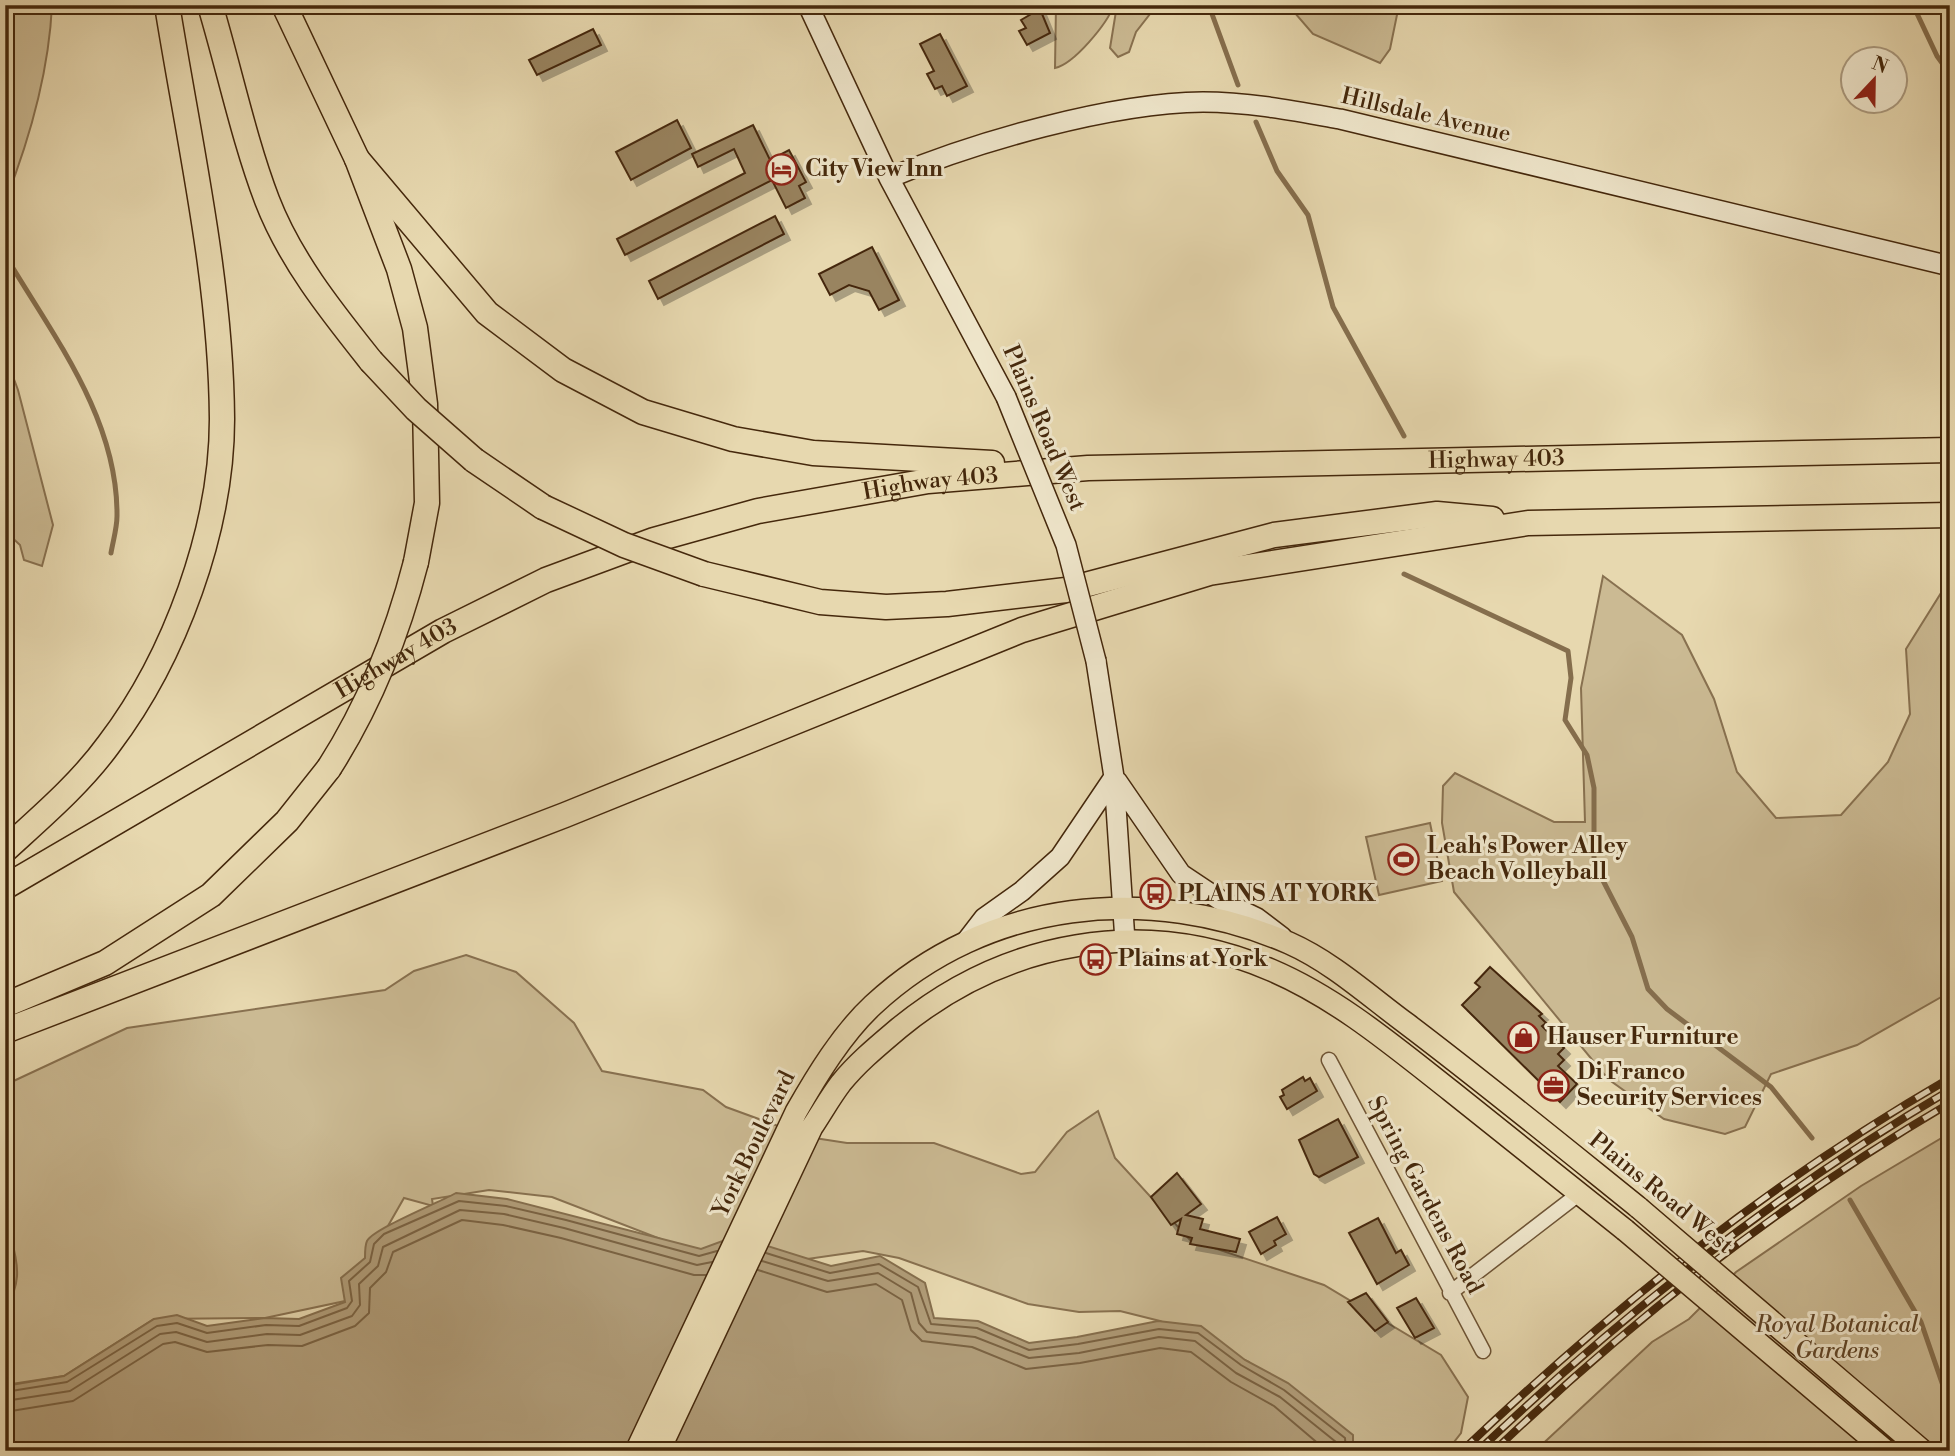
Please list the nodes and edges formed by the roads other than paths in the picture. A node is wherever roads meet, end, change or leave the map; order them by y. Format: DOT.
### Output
graph roads {
  1 [pos="167,5"];
  2 [pos="210,5"];
  3 [pos="284,5"];
  4 [pos="808,5"];
  5 [pos="358,159"];
  6 [pos="889,178"];
  7 [pos="1950,266"];
  8 [pos="1950,450"];
  9 [pos="1088,468"];
  10 [pos="1950,515"];
  11 [pos="1528,523"];
  12 [pos="1114,778"];
  13 [pos="5,850"];
  14 [pos="5,887"];
  15 [pos="1122,906"];
  16 [pos="1125,941"];
  17 [pos="964,944"];
  18 [pos="1290,944"];
  19 [pos="5,1005"];
  20 [pos="5,1031"];
  21 [pos="1329,1060"];
  22 [pos="1580,1193"];
  23 [pos="1450,1293"];
  24 [pos="1483,1351"];
  25 [pos="636,1451"];
  26 [pos="659,1451"];
  27 [pos="1885,1451"];
  28 [pos="1923,1451"];
  1 -- 13 [label="highway"];
  2 -- 11 [label="highway, bridge"];
  3 -- 5 [label="highway"];
  4 -- 6 [label="main road, Plains Road West"];
  5 -- 9 [label="highway"];
  5 -- 19 [label="highway, bridge"];
  6 -- 7 [label="main road, Hillsdale Avenue"];
  6 -- 12 [label="main road, Plains Road West, bridge"];
  8 -- 9 [label="highway, Highway 403"];
  9 -- 14 [label="highway, Highway 403"];
  10 -- 11 [label="highway"];
  11 -- 20 [label="highway"];
  12 -- 15 [label="main road, Plains Road West"];
  12 -- 17 [label="main road"];
  12 -- 18 [label="main road"];
  15 -- 16 [label="main road, Plains Road West"];
  15 -- 17 [label="main road, York Boulevard"];
  15 -- 18 [label="main road, Plains Road West"];
  16 -- 22 [label="main road"];
  16 -- 26 [label="main road, York Boulevard"];
  17 -- 25 [label="main road, York Boulevard"];
  18 -- 28 [label="main road, Plains Road West, bridge"];
  21 -- 23 [label="street, Spring Gardens Road"];
  22 -- 23 [label="street"];
  22 -- 27 [label="main road, bridge"];
  23 -- 24 [label="street, Spring Gardens Road"];
}
